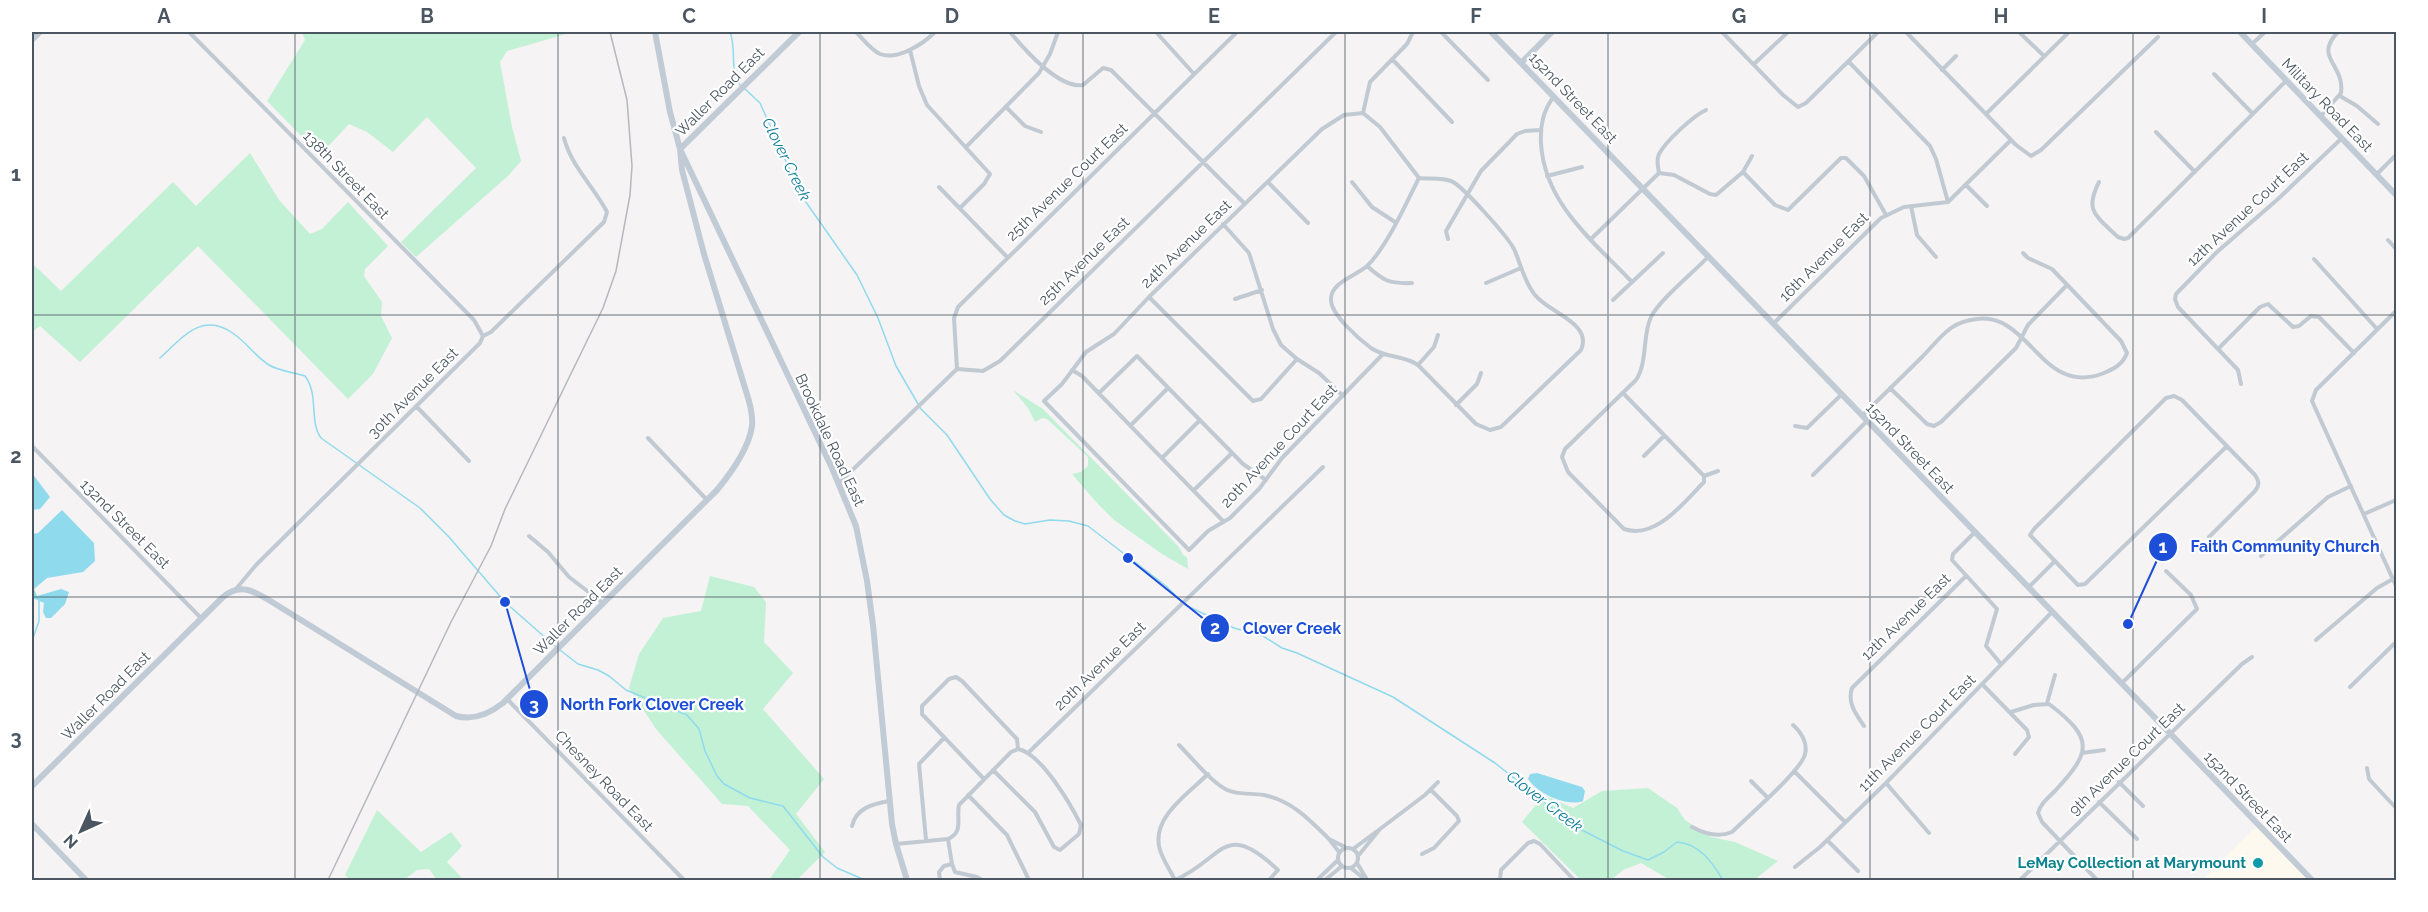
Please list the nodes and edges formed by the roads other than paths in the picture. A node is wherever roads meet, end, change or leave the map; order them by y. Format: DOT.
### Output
graph roads {
  1 [pos="40,32"];
  2 [pos="189,32"];
  3 [pos="655,32"];
  4 [pos="799,32"];
  5 [pos="855,32"];
  6 [pos="935,32"];
  7 [pos="1010,32"];
  8 [pos="1058,32"];
  9 [pos="1156,32"];
  10 [pos="1238,32"];
  11 [pos="1336,32"];
  12 [pos="1413,32"];
  13 [pos="1441,32"];
  14 [pos="1491,32"];
  15 [pos="1552,32"];
  16 [pos="1722,32"];
  17 [pos="1788,32"];
  18 [pos="1878,32"];
  19 [pos="1906,32"];
  20 [pos="2019,32"];
  21 [pos="2070,32"];
  22 [pos="2240,32"];
  23 [pos="2265,32"];
  24 [pos="2338,32"];
  25 [pos="2158,37"];
  26 [pos="32,40"];
  27 [pos="2252,44"];
  28 [pos="908,50"];
  29 [pos="1956,56"];
  30 [pos="2044,56"];
  31 [pos="1392,59"];
  32 [pos="1848,62"];
  33 [pos="1521,63"];
  34 [pos="1754,64"];
  35 [pos="1043,66"];
  36 [pos="1942,70"];
  37 [pos="1194,74"];
  38 [pos="2214,74"];
  39 [pos="1488,80"];
  40 [pos="2287,80"];
  41 [pos="1554,96"];
  42 [pos="2340,96"];
  43 [pos="1006,107"];
  44 [pos="1706,110"];
  45 [pos="1363,112"];
  46 [pos="1154,114"];
  47 [pos="1986,114"];
  48 [pos="2253,114"];
  49 [pos="2321,116"];
  50 [pos="1452,122"];
  51 [pos="2378,124"];
  52 [pos="1540,130"];
  53 [pos="1041,132"];
  54 [pos="2156,132"];
  55 [pos="564,138"];
  56 [pos="2342,138"];
  57 [pos="2011,140"];
  58 [pos="967,146"];
  59 [pos="680,149"];
  60 [pos="2397,155"];
  61 [pos="1752,156"];
  62 [pos="1203,162"];
  63 [pos="1582,167"];
  64 [pos="1743,172"];
  65 [pos="2195,172"];
  66 [pos="1659,173"];
  67 [pos="2377,174"];
  68 [pos="1547,176"];
  69 [pos="1419,178"];
  70 [pos="1268,182"];
  71 [pos="1352,182"];
  72 [pos="2099,182"];
  73 [pos="1966,185"];
  74 [pos="939,187"];
  75 [pos="1643,188"];
  76 [pos="1466,194"];
  77 [pos="2397,195"];
  78 [pos="1948,202"];
  79 [pos="1245,204"];
  80 [pos="1911,206"];
  81 [pos="1987,206"];
  82 [pos="960,208"];
  83 [pos="1886,215"];
  84 [pos="1395,222"];
  85 [pos="1308,223"];
  86 [pos="1224,224"];
  87 [pos="1448,239"];
  88 [pos="1591,239"];
  89 [pos="2388,240"];
  90 [pos="2397,249"];
  91 [pos="1663,253"];
  92 [pos="2023,253"];
  93 [pos="1709,256"];
  94 [pos="1007,257"];
  95 [pos="1936,257"];
  96 [pos="2314,259"];
  97 [pos="1367,266"];
  98 [pos="1521,268"];
  99 [pos="1631,281"];
  100 [pos="1486,283"];
  101 [pos="1412,284"];
  102 [pos="2067,285"];
  103 [pos="1262,290"];
  104 [pos="1149,297"];
  105 [pos="1235,299"];
  106 [pos="1613,300"];
  107 [pos="2397,311"];
  108 [pos="1774,323"];
  109 [pos="2377,329"];
  110 [pos="1438,335"];
  111 [pos="483,336"];
  112 [pos="2022,338"];
  113 [pos="2218,349"];
  114 [pos="2354,353"];
  115 [pos="1383,354"];
  116 [pos="1297,359"];
  117 [pos="1418,365"];
  118 [pos="957,369"];
  119 [pos="1072,370"];
  120 [pos="1480,374"];
  121 [pos="2241,384"];
  122 [pos="1168,388"];
  123 [pos="1890,388"];
  124 [pos="1099,393"];
  125 [pos="1623,393"];
  126 [pos="1842,394"];
  127 [pos="1343,396"];
  128 [pos="1456,405"];
  129 [pos="417,407"];
  130 [pos="1863,415"];
  131 [pos="1200,420"];
  132 [pos="1868,421"];
  133 [pos="1131,426"];
  134 [pos="1796,426"];
  135 [pos="1664,436"];
  136 [pos="648,438"];
  137 [pos="32,446"];
  138 [pos="2227,446"];
  139 [pos="1232,453"];
  140 [pos="1644,456"];
  141 [pos="1162,458"];
  142 [pos="469,461"];
  143 [pos="1323,466"];
  144 [pos="1718,471"];
  145 [pos="1813,475"];
  146 [pos="1704,476"];
  147 [pos="1266,480"];
  148 [pos="839,483"];
  149 [pos="2351,486"];
  150 [pos="1194,490"];
  151 [pos="707,500"];
  152 [pos="2397,500"];
  153 [pos="2364,514"];
  154 [pos="1223,521"];
  155 [pos="1975,532"];
  156 [pos="529,536"];
  157 [pos="2209,537"];
  158 [pos="1189,550"];
  159 [pos="2260,556"];
  160 [pos="2054,562"];
  161 [pos="2166,571"];
  162 [pos="1966,576"];
  163 [pos="2393,579"];
  164 [pos="2397,586"];
  165 [pos="2029,587"];
  166 [pos="235,590"];
  167 [pos="603,603"];
  168 [pos="2052,612"];
  169 [pos="201,618"];
  170 [pos="2316,640"];
  171 [pos="2397,642"];
  172 [pos="2252,657"];
  173 [pos="2001,664"];
  174 [pos="2055,675"];
  175 [pos="2121,683"];
  176 [pos="1982,684"];
  177 [pos="2350,687"];
  178 [pos="507,699"];
  179 [pos="2047,704"];
  180 [pos="2011,712"];
  181 [pos="1793,725"];
  182 [pos="1864,726"];
  183 [pos="2170,733"];
  184 [pos="944,738"];
  185 [pos="1179,745"];
  186 [pos="1018,749"];
  187 [pos="2104,750"];
  188 [pos="1028,753"];
  189 [pos="2082,753"];
  190 [pos="2015,754"];
  191 [pos="2367,768"];
  192 [pos="993,770"];
  193 [pos="1794,771"];
  194 [pos="1208,774"];
  195 [pos="984,779"];
  196 [pos="1751,781"];
  197 [pos="1438,782"];
  198 [pos="2119,782"];
  199 [pos="1886,783"];
  200 [pos="32,786"];
  201 [pos="1431,790"];
  202 [pos="968,795"];
  203 [pos="1767,797"];
  204 [pos="890,801"];
  205 [pos="2099,802"];
  206 [pos="2143,806"];
  207 [pos="2397,808"];
  208 [pos="1845,822"];
  209 [pos="32,824"];
  210 [pos="852,826"];
  211 [pos="1692,827"];
  212 [pos="1380,829"];
  213 [pos="1929,832"];
  214 [pos="948,839"];
  215 [pos="1329,839"];
  216 [pos="2137,839"];
  217 [pos="926,840"];
  218 [pos="1827,840"];
  219 [pos="2059,842"];
  220 [pos="896,844"];
  221 [pos="1346,848"];
  222 [pos="1353,849"];
  223 [pos="1339,852"];
  224 [pos="1422,854"];
  225 [pos="1358,856"];
  226 [pos="1337,860"];
  227 [pos="1357,863"];
  228 [pos="952,864"];
  229 [pos="1342,866"];
  230 [pos="1796,867"];
  231 [pos="1351,868"];
  232 [pos="1858,871"];
  233 [pos="1368,879"];
  234 [pos="1499,879"];
  235 [pos="86,880"];
  236 [pos="684,880"];
  237 [pos="907,880"];
  238 [pos="940,880"];
  239 [pos="982,880"];
  240 [pos="1029,880"];
  241 [pos="1175,880"];
  242 [pos="1269,880"];
  243 [pos="1317,880"];
  244 [pos="1325,880"];
  245 [pos="1574,880"];
  246 [pos="2020,880"];
  247 [pos="2097,880"];
  248 [pos="2312,880"];
  1 -- 26 [label="main road"];
  2 -- 111 [label="street, 138th Street East"];
  3 -- 59 [label="main road, Brookdale Road East"];
  4 -- 59 [label="main road, Waller Road East"];
  5 -- 28 [label="street"];
  6 -- 28 [label="street"];
  7 -- 35 [label="street"];
  8 -- 35 [label="street"];
  9 -- 37 [label="street"];
  10 -- 37 [label="street, 25th Avenue Court East"];
  11 -- 62 [label="street, 25th Avenue East"];
  12 -- 31 [label="street"];
  13 -- 39 [label="street"];
  14 -- 33 [label="main road, 152nd Street East"];
  15 -- 33 [label="main road"];
  16 -- 34 [label="street"];
  17 -- 34 [label="street"];
  18 -- 32 [label="street"];
  19 -- 36 [label="street"];
  20 -- 30 [label="street"];
  21 -- 30 [label="street"];
  22 -- 27 [label="main road, Military Road East"];
  23 -- 27 [label="street"];
  24 -- 42 [label="street"];
  25 -- 57 [label="street"];
  27 -- 40 [label="main road, Military Road East"];
  28 -- 58 [label="street"];
  29 -- 36 [label="street"];
  30 -- 47 [label="street"];
  31 -- 45 [label="street"];
  31 -- 50 [label="street"];
  32 -- 34 [label="street"];
  32 -- 78 [label="street"];
  33 -- 41 [label="main road, 152nd Street East"];
  35 -- 43 [label="street"];
  35 -- 46 [label="street"];
  36 -- 47 [label="street"];
  37 -- 46 [label="street, 25th Avenue Court East"];
  38 -- 48 [label="street"];
  40 -- 48 [label="street"];
  40 -- 49 [label="main road, Military Road East"];
  41 -- 52 [label="street"];
  41 -- 75 [label="main road, 152nd Street East"];
  42 -- 49 [label="street"];
  42 -- 51 [label="street"];
  43 -- 53 [label="street"];
  43 -- 58 [label="street"];
  44 -- 66 [label="street"];
  45 -- 69 [label="street"];
  45 -- 70 [label="street, 24th Avenue East"];
  46 -- 62 [label="street"];
  46 -- 94 [label="street, 25th Avenue Court East"];
  47 -- 57 [label="street"];
  48 -- 65 [label="street"];
  49 -- 56 [label="main road, Military Road East"];
  52 -- 68 [label="street"];
  52 -- 76 [label="street"];
  54 -- 65 [label="street"];
  55 -- 111 [label="street, 30th Avenue East"];
  56 -- 67 [label="main road, Military Road East"];
  56 -- 113 [label="street, 12th Avenue Court East"];
  57 -- 73 [label="street"];
  58 -- 82 [label="street"];
  59 -- 148 [label="main road, Brookdale Road East"];
  59 -- 151 [label="main road, Waller Road East"];
  60 -- 67 [label="street"];
  61 -- 64 [label="street"];
  62 -- 79 [label="street"];
  62 -- 118 [label="street, 25th Avenue East"];
  63 -- 68 [label="street"];
  64 -- 66 [label="street"];
  64 -- 83 [label="street"];
  65 -- 72 [label="street"];
  66 -- 75 [label="street"];
  67 -- 77 [label="main road, Military Road East"];
  68 -- 88 [label="street"];
  69 -- 76 [label="street"];
  69 -- 84 [label="street"];
  70 -- 79 [label="street, 24th Avenue East"];
  70 -- 85 [label="street"];
  71 -- 84 [label="street"];
  73 -- 78 [label="street"];
  73 -- 81 [label="street"];
  74 -- 82 [label="street"];
  75 -- 88 [label="street"];
  75 -- 93 [label="main road, 152nd Street East"];
  76 -- 87 [label="street"];
  76 -- 98 [label="street"];
  78 -- 80 [label="street, 16th Avenue East"];
  79 -- 86 [label="street, 24th Avenue East"];
  80 -- 83 [label="street, 16th Avenue East"];
  80 -- 95 [label="street"];
  82 -- 94 [label="street"];
  83 -- 108 [label="street, 16th Avenue East"];
  84 -- 97 [label="street"];
  86 -- 103 [label="street"];
  86 -- 104 [label="street, 24th Avenue East"];
  88 -- 99 [label="street"];
  89 -- 90 [label="street"];
  91 -- 99 [label="street"];
  92 -- 102 [label="street"];
  93 -- 108 [label="main road, 152nd Street East"];
  93 -- 125 [label="street"];
  94 -- 118 [label="street, 25th Avenue Court East"];
  96 -- 109 [label="street"];
  97 -- 101 [label="street"];
  97 -- 115 [label="street"];
  98 -- 100 [label="street"];
  98 -- 128 [label="street"];
  99 -- 106 [label="street"];
  102 -- 112 [label="street"];
  102 -- 112 [label="street"];
  103 -- 105 [label="street"];
  103 -- 116 [label="street"];
  104 -- 116 [label="street"];
  104 -- 119 [label="street, 24th Avenue East"];
  107 -- 109 [label="street"];
  108 -- 126 [label="main road, 152nd Street East"];
  109 -- 114 [label="street"];
  110 -- 117 [label="street"];
  111 -- 129 [label="street, 30th Avenue East"];
  112 -- 123 [label="street"];
  112 -- 123 [label="street"];
  113 -- 114 [label="street"];
  113 -- 121 [label="street"];
  114 -- 149 [label="street"];
  115 -- 117 [label="street"];
  115 -- 127 [label="street, 20th Avenue Court East"];
  116 -- 127 [label="street"];
  117 -- 128 [label="street"];
  118 -- 148 [label="street"];
  119 -- 124 [label="street"];
  119 -- 158 [label="street, 24th Avenue East"];
  120 -- 128 [label="street"];
  122 -- 124 [label="street"];
  122 -- 131 [label="street"];
  122 -- 133 [label="street"];
  123 -- 130 [label="street"];
  124 -- 133 [label="street"];
  125 -- 135 [label="street"];
  125 -- 146 [label="street"];
  126 -- 130 [label="main road, 152nd Street East"];
  126 -- 134 [label="street"];
  127 -- 147 [label="street, 20th Avenue Court East"];
  129 -- 142 [label="street"];
  129 -- 166 [label="street, 30th Avenue East"];
  130 -- 132 [label="main road, 152nd Street East"];
  131 -- 139 [label="street"];
  131 -- 141 [label="street"];
  132 -- 145 [label="street"];
  132 -- 155 [label="main road, 152nd Street East"];
  133 -- 141 [label="street"];
  135 -- 140 [label="street"];
  135 -- 146 [label="street"];
  136 -- 151 [label="street"];
  137 -- 169 [label="street, 132nd Street East"];
  138 -- 157 [label="street"];
  138 -- 160 [label="street"];
  138 -- 160 [label="street"];
  139 -- 147 [label="street"];
  139 -- 150 [label="street"];
  141 -- 150 [label="street"];
  143 -- 188 [label="street, 20th Avenue East"];
  144 -- 146 [label="street"];
  147 -- 154 [label="street, 20th Avenue Court East"];
  148 -- 204 [label="main road, Brookdale Road East"];
  149 -- 153 [label="street"];
  149 -- 159 [label="street"];
  150 -- 154 [label="street"];
  151 -- 167 [label="main road, Waller Road East"];
  152 -- 153 [label="street"];
  153 -- 163 [label="street"];
  154 -- 158 [label="street, 20th Avenue Court East"];
  155 -- 162 [label="street, 12th Avenue East"];
  155 -- 165 [label="main road, 152nd Street East"];
  156 -- 167 [label="street"];
  160 -- 165 [label="street"];
  161 -- 175 [label="street"];
  162 -- 173 [label="street"];
  162 -- 182 [label="street, 12th Avenue East"];
  163 -- 164 [label="street"];
  163 -- 170 [label="street"];
  165 -- 168 [label="main road, 152nd Street East"];
  166 -- 169 [label="main road, Waller Road East"];
  166 -- 178 [label="main road, Waller Road East"];
  167 -- 178 [label="main road, Waller Road East"];
  168 -- 173 [label="street, 11th Avenue Court East"];
  168 -- 175 [label="main road, 152nd Street East"];
  169 -- 200 [label="main road, Waller Road East"];
  171 -- 177 [label="street"];
  172 -- 183 [label="street, 9th Avenue Court East"];
  173 -- 176 [label="street, 11th Avenue Court East"];
  174 -- 179 [label="street"];
  175 -- 183 [label="main road, 152nd Street East"];
  176 -- 180 [label="street"];
  176 -- 199 [label="street, 11th Avenue Court East"];
  178 -- 236 [label="street, Chesney Road East"];
  179 -- 180 [label="street"];
  179 -- 189 [label="street"];
  180 -- 190 [label="street"];
  181 -- 193 [label="street"];
  183 -- 198 [label="street, 9th Avenue Court East"];
  183 -- 248 [label="main road, 152nd Street East"];
  184 -- 186 [label="street"];
  184 -- 195 [label="street"];
  184 -- 217 [label="street"];
  185 -- 194 [label="street"];
  186 -- 188 [label="street"];
  186 -- 192 [label="street"];
  187 -- 189 [label="street"];
  188 -- 192 [label="street"];
  189 -- 219 [label="street"];
  191 -- 207 [label="street"];
  192 -- 195 [label="street"];
  193 -- 203 [label="street"];
  193 -- 208 [label="street"];
  194 -- 215 [label="street"];
  194 -- 241 [label="street"];
  195 -- 202 [label="street"];
  196 -- 203 [label="street"];
  197 -- 201 [label="street"];
  198 -- 205 [label="street, 9th Avenue Court East"];
  198 -- 206 [label="street"];
  199 -- 208 [label="street, 11th Avenue Court East"];
  199 -- 213 [label="street"];
  201 -- 212 [label="street"];
  201 -- 224 [label="street"];
  202 -- 214 [label="street"];
  202 -- 240 [label="street"];
  203 -- 211 [label="street"];
  204 -- 210 [label="street"];
  204 -- 220 [label="main road, Brookdale Road East"];
  205 -- 216 [label="street"];
  205 -- 219 [label="street, 9th Avenue Court East"];
  208 -- 218 [label="street, 11th Avenue Court East"];
  209 -- 235 [label="main road"];
  212 -- 222 [label="street"];
  212 -- 225 [label="street"];
  214 -- 217 [label="street"];
  214 -- 228 [label="street"];
  215 -- 221 [label="street"];
  215 -- 223 [label="street"];
  217 -- 220 [label="street"];
  218 -- 230 [label="street, 11th Avenue Court East"];
  218 -- 232 [label="street"];
  219 -- 246 [label="street, 9th Avenue Court East"];
  219 -- 247 [label="street"];
  220 -- 237 [label="main road, Brookdale Road East"];
  221 -- 222 [label="street"];
  221 -- 223 [label="street"];
  222 -- 225 [label="street"];
  223 -- 226 [label="street"];
  225 -- 227 [label="street"];
  226 -- 229 [label="street"];
  226 -- 243 [label="street"];
  227 -- 231 [label="street"];
  227 -- 233 [label="street"];
  228 -- 238 [label="street"];
  228 -- 239 [label="street"];
  229 -- 231 [label="street"];
  229 -- 244 [label="street"];
  231 -- 233 [label="street"];
  234 -- 245 [label="street"];
  241 -- 242 [label="street"];
}
